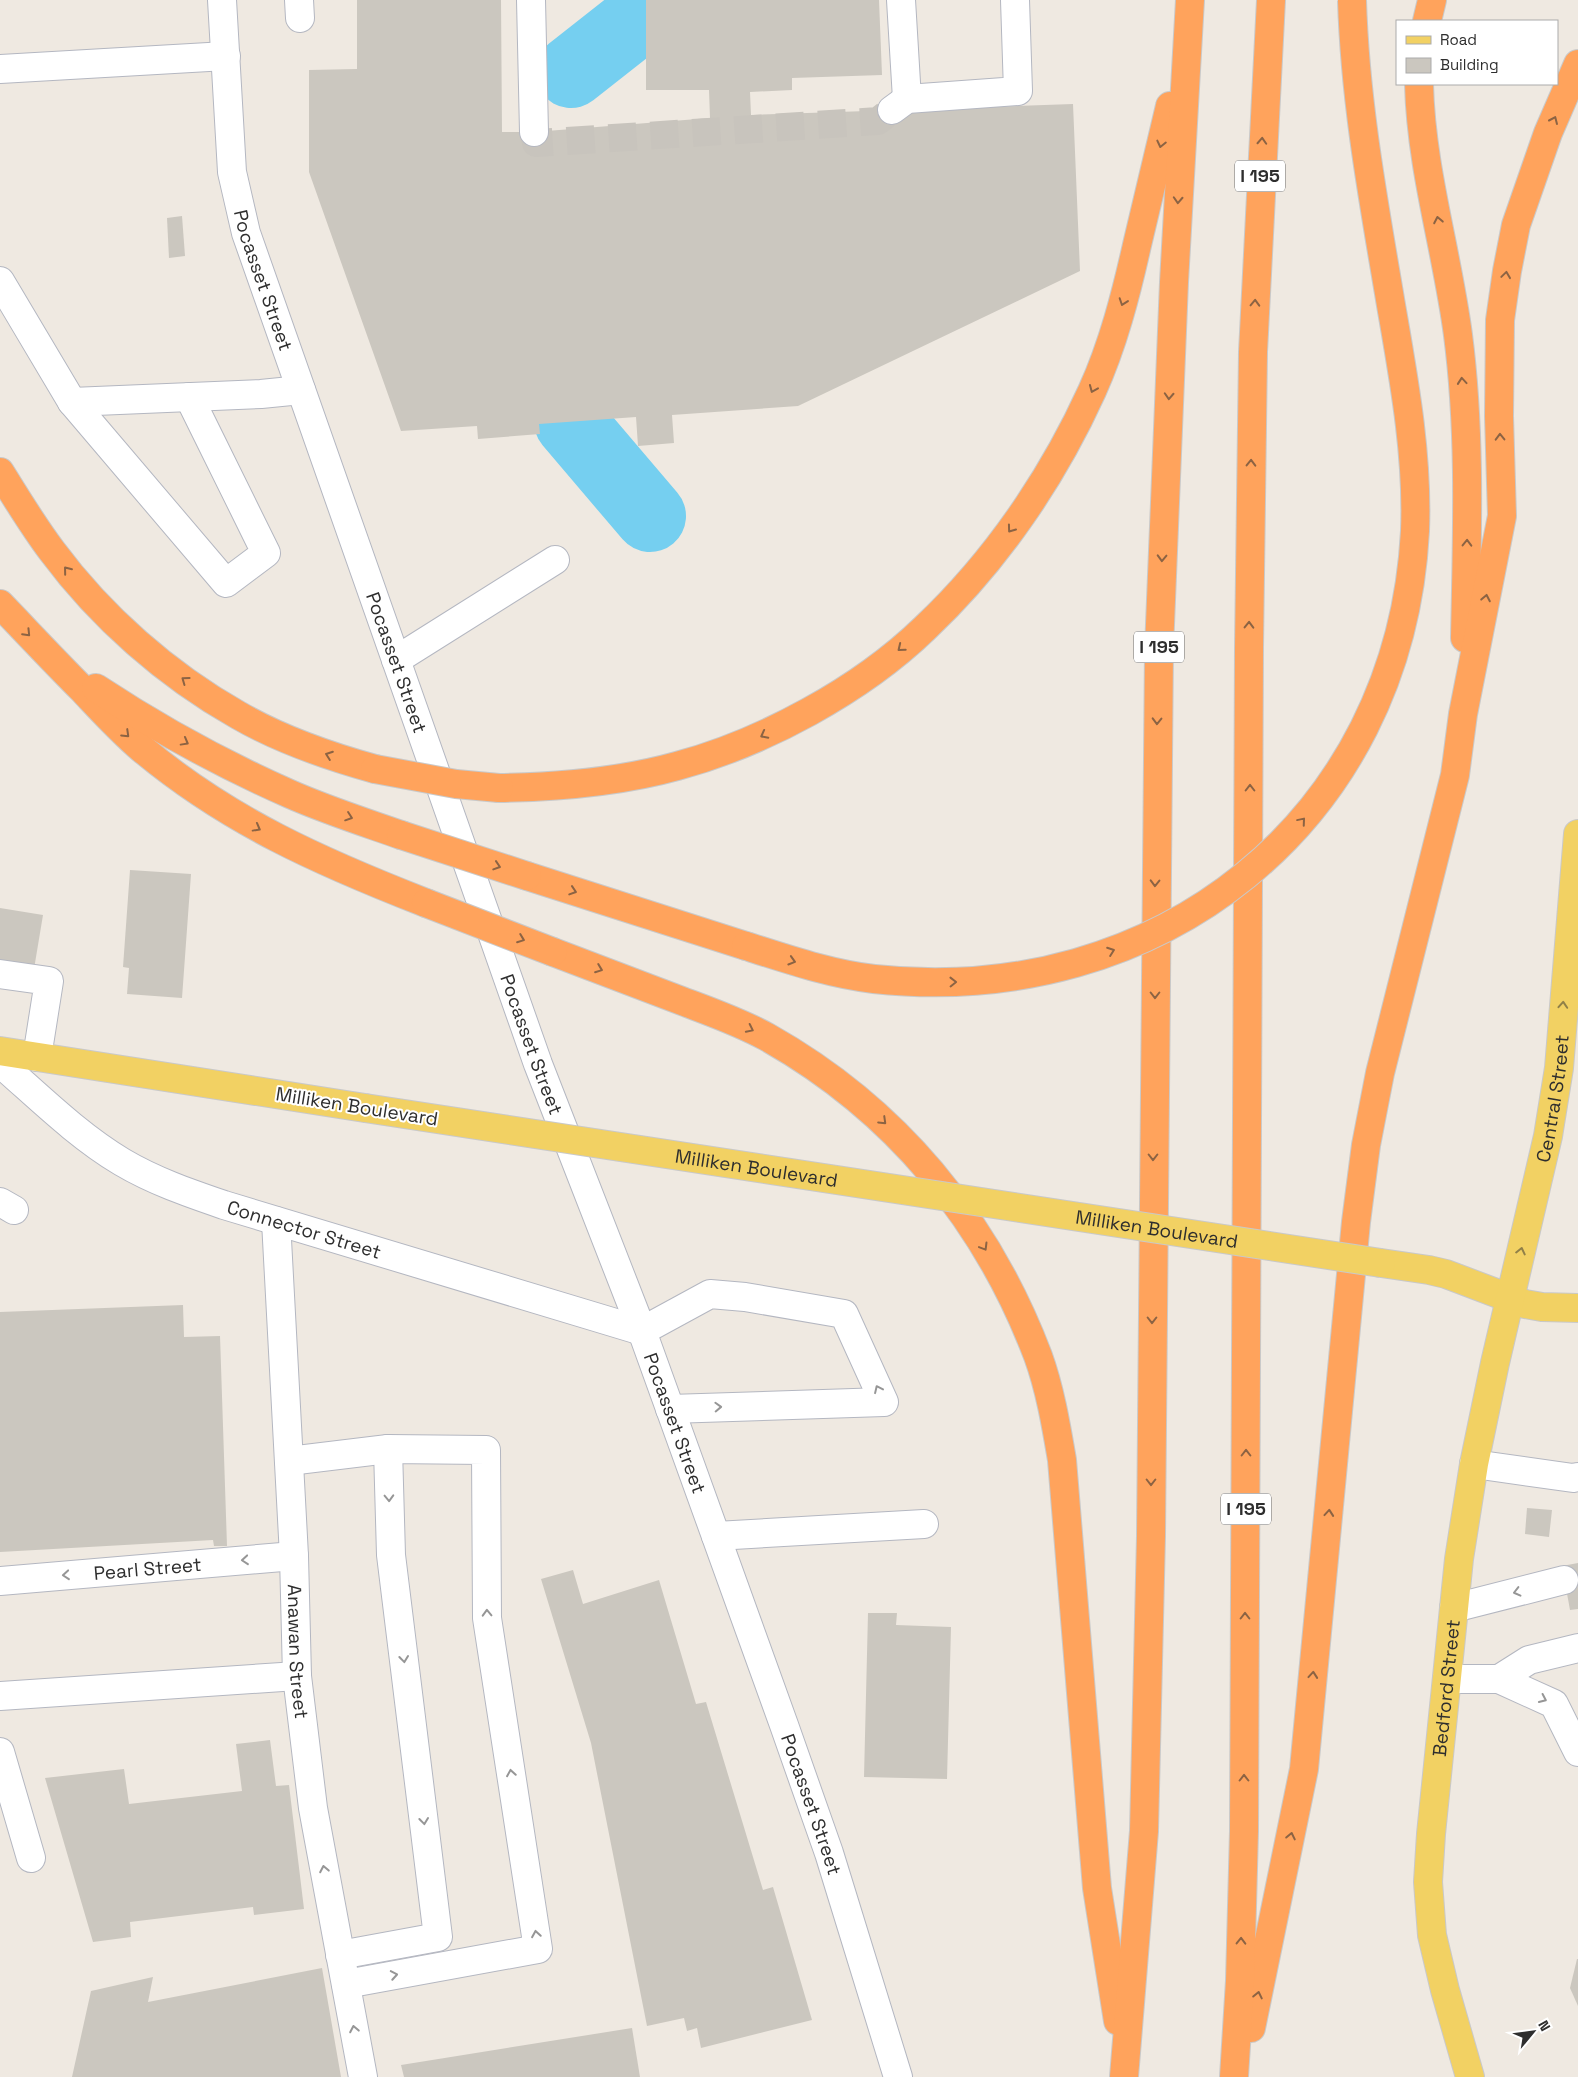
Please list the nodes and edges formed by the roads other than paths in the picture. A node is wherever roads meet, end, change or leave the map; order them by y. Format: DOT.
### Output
graph roads {
  1 [pos="222,0"];
  2 [pos="531,0"];
  3 [pos="901,0"];
  4 [pos="1016,0"];
  5 [pos="1190,0"];
  6 [pos="1271,0"];
  7 [pos="1352,0"];
  8 [pos="1432,0"];
  9 [pos="1427,20"];
  10 [pos="1188,29"];
  11 [pos="226,56"];
  12 [pos="1578,64"];
  13 [pos="0,69"];
  14 [pos="1419,85"];
  15 [pos="534,132"];
  16 [pos="0,281"];
  17 [pos="301,390"];
  18 [pos="189,398"];
  19 [pos="72,402"];
  20 [pos="0,472"];
  21 [pos="555,560"];
  22 [pos="0,604"];
  23 [pos="396,660"];
  24 [pos="55,661"];
  25 [pos="1463,714"];
  26 [pos="1578,834"];
  27 [pos="0,974"];
  28 [pos="0,1051"];
  29 [pos="38,1057"];
  30 [pos="0,1063"];
  31 [pos="276,1221"];
  32 [pos="1510,1299"];
  33 [pos="1578,1308"];
  34 [pos="642,1331"];
  35 [pos="670,1409"];
  36 [pos="388,1449"];
  37 [pos="289,1461"];
  38 [pos="1474,1464"];
  39 [pos="1578,1477"];
  40 [pos="924,1524"];
  41 [pos="716,1536"];
  42 [pos="294,1556"];
  43 [pos="1564,1580"];
  44 [pos="0,1581"];
  45 [pos="1454,1608"];
  46 [pos="1578,1648"];
  47 [pos="298,1676"];
  48 [pos="1447,1679"];
  49 [pos="1499,1679"];
  50 [pos="0,1696"];
  51 [pos="0,1752"];
  52 [pos="1578,1752"];
  53 [pos="31,1858"];
  54 [pos="438,1936"];
  55 [pos="340,1955"];
  56 [pos="442,1967"];
  57 [pos="346,1984"];
  58 [pos="1125,2070"];
  59 [pos="363,2077"];
  60 [pos="898,2077"];
  61 [pos="1234,2077"];
  62 [pos="1242,2077"];
  63 [pos="1470,2077"];
  1 -- 11 [label="street, Pocasset Street"];
  2 -- 15 [label="street"];
  3 -- 4 [label="street"];
  5 -- 10 [label="highway, I 195"];
  61 -- 6 [label="highway, I 195, one-way"];
  24 -- 7 [label="highway, one-way, bridge"];
  8 -- 9 [label="highway"];
  10 -- 20 [label="highway, one-way, bridge"];
  10 -- 58 [label="highway, I 195, one-way"];
  11 -- 13 [label="street"];
  11 -- 17 [label="street, Pocasset Street"];
  25 -- 12 [label="highway, one-way"];
  25 -- 14 [label="highway, one-way"];
  16 -- 19 [label="street"];
  17 -- 18 [label="street"];
  17 -- 23 [label="street, Pocasset Street"];
  18 -- 19 [label="street"];
  18 -- 19 [label="street"];
  21 -- 23 [label="street"];
  22 -- 24 [label="highway, one-way"];
  23 -- 34 [label="street, Pocasset Street"];
  24 -- 58 [label="highway, one-way, bridge"];
  62 -- 25 [label="highway, one-way"];
  32 -- 26 [label="main road, Central Street, one-way"];
  27 -- 29 [label="street"];
  28 -- 29 [label="main road, Milliken Boulevard"];
  29 -- 32 [label="main road, Milliken Boulevard, bridge"];
  30 -- 31 [label="street, Connector Street"];
  31 -- 34 [label="street, Connector Street"];
  31 -- 37 [label="street, Anawan Street"];
  32 -- 33 [label="main road, Milliken Boulevard"];
  32 -- 38 [label="main road, Bedford Street"];
  34 -- 35 [label="street, Pocasset Street"];
  35 -- 34 [label="street, one-way"];
  35 -- 41 [label="street, Pocasset Street"];
  36 -- 37 [label="street"];
  36 -- 54 [label="street, one-way"];
  56 -- 36 [label="street, one-way"];
  37 -- 42 [label="street, Anawan Street"];
  38 -- 39 [label="street"];
  38 -- 45 [label="main road, Bedford Street"];
  40 -- 41 [label="street"];
  41 -- 60 [label="street, Pocasset Street"];
  42 -- 44 [label="street, Pearl Street, one-way"];
  42 -- 47 [label="street, Anawan Street"];
  43 -- 45 [label="street, one-way"];
  45 -- 48 [label="main road, Bedford Street"];
  46 -- 49 [label="street"];
  47 -- 50 [label="street"];
  55 -- 47 [label="street, Anawan Street, one-way"];
  48 -- 49 [label="street"];
  48 -- 63 [label="main road, Bedford Street"];
  49 -- 52 [label="street, one-way"];
  51 -- 53 [label="street"];
  54 -- 55 [label="street"];
  54 -- 56 [label="street"];
  55 -- 57 [label="street, Anawan Street"];
  57 -- 56 [label="street, one-way"];
  59 -- 57 [label="street, Anawan Street, one-way"];
}
